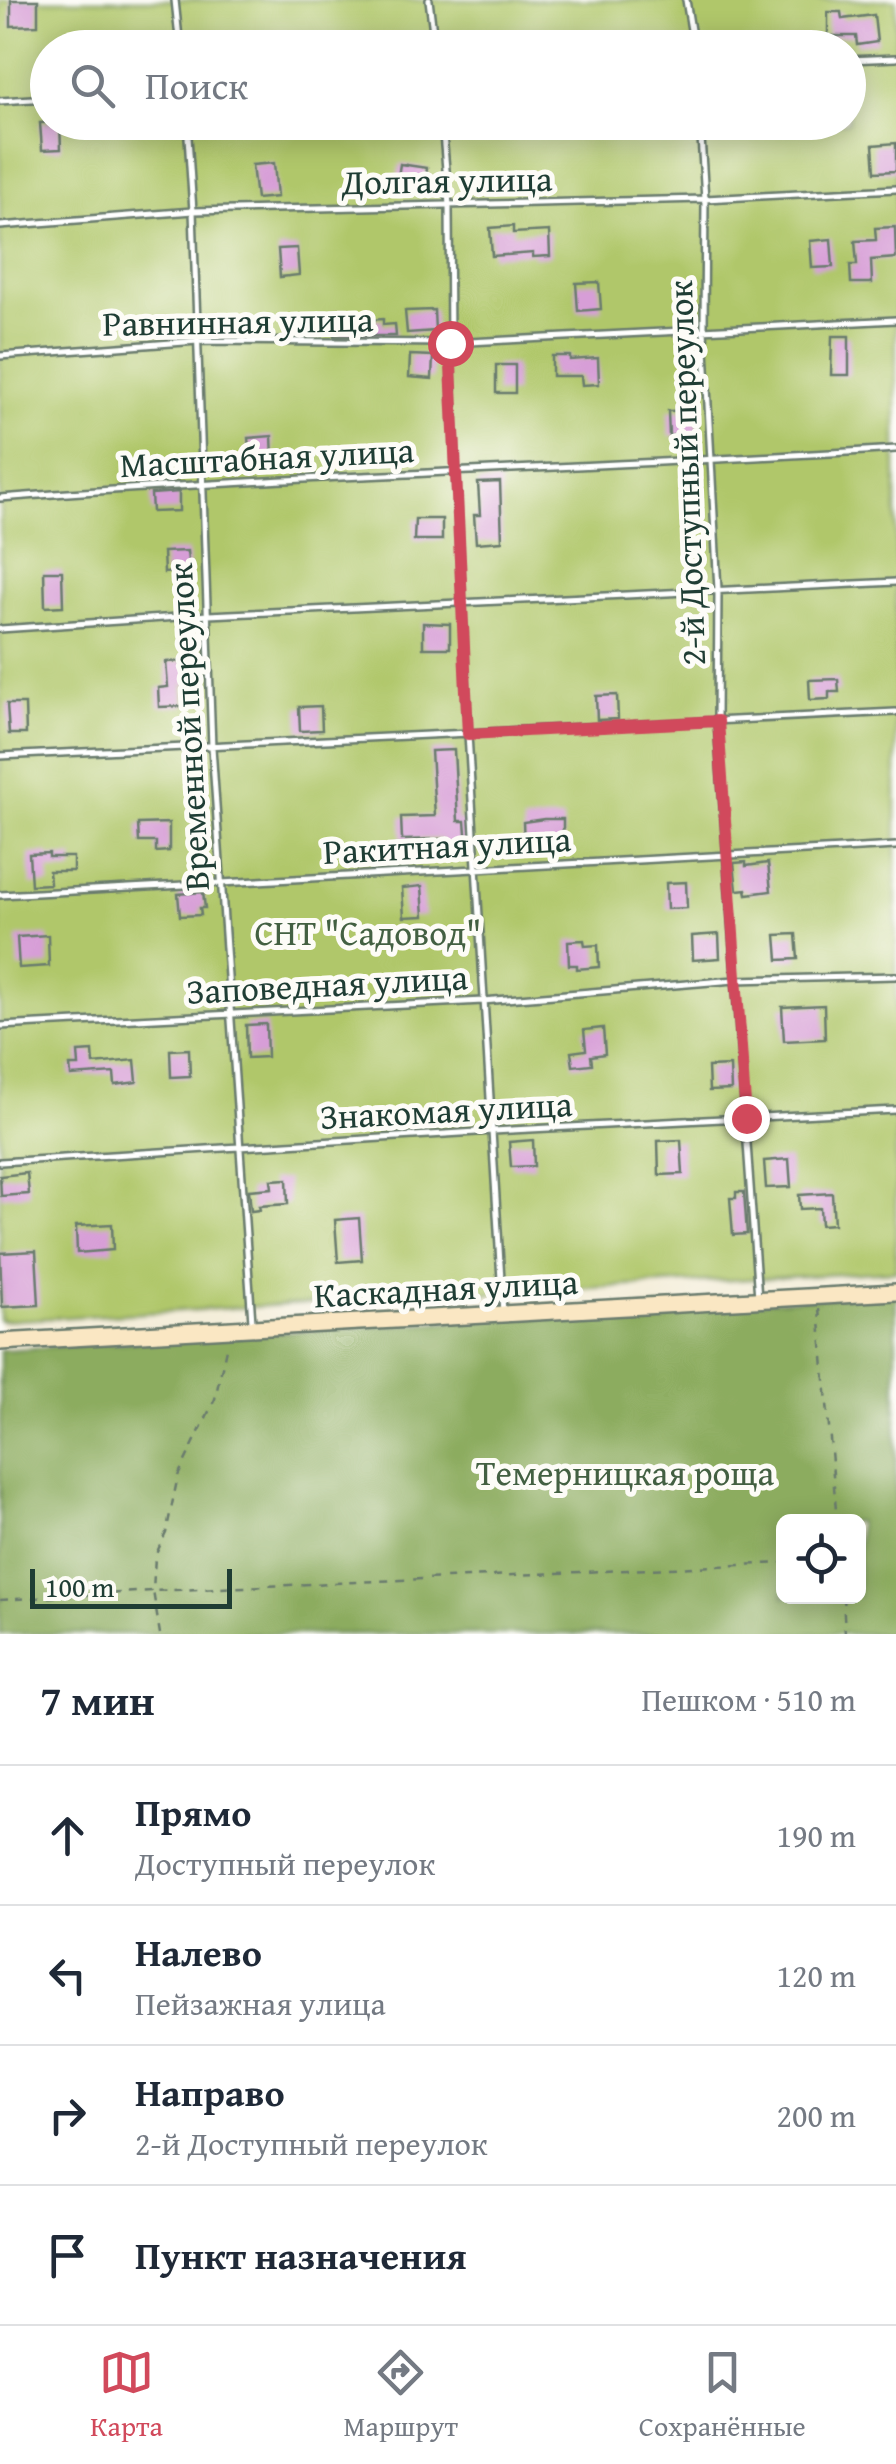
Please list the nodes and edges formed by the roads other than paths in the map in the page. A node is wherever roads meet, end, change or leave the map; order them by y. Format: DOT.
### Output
graph roads {
  1 [pos="174,0"];
  2 [pos="430,0"];
  3 [pos="686,0"];
  4 [pos="178,30"];
  5 [pos="433,30"];
  6 [pos="691,30"];
  7 [pos="896,58"];
  8 [pos="866,59"];
  9 [pos="30,99"];
  10 [pos="0,101"];
  11 [pos="188,140"];
  12 [pos="443,140"];
  13 [pos="701,140"];
  14 [pos="896,190"];
  15 [pos="705,199"];
  16 [pos="448,204"];
  17 [pos="193,212"];
  18 [pos="0,226"];
  19 [pos="896,320"];
  20 [pos="704,330"];
  21 [pos="198,341"];
  22 [pos="450,343"];
  23 [pos="0,356"];
  24 [pos="896,449"];
  25 [pos="710,461"];
  26 [pos="456,472"];
  27 [pos="200,483"];
  28 [pos="0,498"];
  29 [pos="896,582"];
  30 [pos="718,590"];
  31 [pos="463,602"];
  32 [pos="208,615"];
  33 [pos="0,629"];
  34 [pos="896,712"];
  35 [pos="718,721"];
  36 [pos="468,734"];
  37 [pos="212,746"];
  38 [pos="0,756"];
  39 [pos="896,846"];
  40 [pos="727,855"];
  41 [pos="476,868"];
  42 [pos="220,881"];
  43 [pos="0,895"];
  44 [pos="896,976"];
  45 [pos="735,980"];
  46 [pos="483,1001"];
  47 [pos="230,1014"];
  48 [pos="0,1026"];
  49 [pos="896,1110"];
  50 [pos="746,1118"];
  51 [pos="493,1131"];
  52 [pos="241,1148"];
  53 [pos="0,1162"];
  54 [pos="896,1292"];
  55 [pos="758,1300"];
  56 [pos="503,1314"];
  57 [pos="252,1328"];
  58 [pos="0,1342"];
  1 -- 4 [label="lane"];
  2 -- 5 [label="lane"];
  3 -- 6 [label="lane"];
  7 -- 8 [label="lane"];
  9 -- 10 [label="lane"];
  11 -- 17 [label="lane, Временной переулок"];
  12 -- 16 [label="lane"];
  13 -- 15 [label="lane, 2-й Доступный переулок"];
  14 -- 15 [label="lane, Долгая улица"];
  15 -- 16 [label="lane, Долгая улица"];
  15 -- 20 [label="lane, 2-й Доступный переулок"];
  16 -- 17 [label="lane, Долгая улица"];
  16 -- 22 [label="lane"];
  17 -- 18 [label="lane, Долгая улица"];
  17 -- 21 [label="lane, Временной переулок"];
  19 -- 20 [label="lane, Равнинная улица"];
  20 -- 22 [label="lane, Равнинная улица"];
  20 -- 25 [label="lane, 2-й Доступный переулок"];
  21 -- 22 [label="lane, Равнинная улица"];
  21 -- 23 [label="lane, Равнинная улица"];
  21 -- 27 [label="lane, Временной переулок"];
  22 -- 26 [label="lane"];
  24 -- 25 [label="lane, Масштабная улица"];
  25 -- 26 [label="lane, Масштабная улица"];
  25 -- 30 [label="lane, 2-й Доступный переулок"];
  26 -- 27 [label="lane, Масштабная улица"];
  26 -- 31 [label="lane"];
  27 -- 28 [label="lane, Масштабная улица"];
  27 -- 32 [label="lane, Временной переулок"];
  29 -- 30 [label="lane"];
  30 -- 31 [label="lane"];
  30 -- 35 [label="lane, 2-й Доступный переулок"];
  31 -- 32 [label="lane"];
  31 -- 36 [label="lane"];
  32 -- 33 [label="lane"];
  32 -- 37 [label="lane, Временной переулок"];
  34 -- 35 [label="lane"];
  35 -- 36 [label="lane"];
  35 -- 40 [label="lane, 2-й Доступный переулок"];
  36 -- 37 [label="lane"];
  36 -- 41 [label="lane"];
  37 -- 38 [label="lane"];
  37 -- 42 [label="lane, Временной переулок"];
  39 -- 40 [label="lane, Ракитная улица"];
  40 -- 41 [label="lane, Ракитная улица"];
  40 -- 45 [label="lane, 2-й Доступный переулок"];
  41 -- 42 [label="lane, Ракитная улица"];
  41 -- 46 [label="lane"];
  42 -- 43 [label="lane, Ракитная улица"];
  42 -- 47 [label="lane, Временной переулок"];
  44 -- 45 [label="lane, Заповедная улица"];
  45 -- 46 [label="lane, Заповедная улица"];
  45 -- 50 [label="lane, 2-й Доступный переулок"];
  46 -- 47 [label="lane, Заповедная улица"];
  46 -- 51 [label="lane"];
  47 -- 48 [label="lane, Заповедная улица"];
  47 -- 52 [label="lane, Временной переулок"];
  49 -- 50 [label="lane, Знакомая улица"];
  50 -- 51 [label="lane, Знакомая улица"];
  50 -- 55 [label="lane, 2-й Доступный переулок"];
  51 -- 52 [label="lane, Знакомая улица"];
  51 -- 56 [label="lane"];
  52 -- 53 [label="lane, Знакомая улица"];
  52 -- 57 [label="lane, Временной переулок"];
  54 -- 55 [label="street, Каскадная улица"];
  55 -- 56 [label="street, Каскадная улица"];
  56 -- 57 [label="street, Каскадная улица"];
  57 -- 58 [label="street, Каскадная улица"];
}
